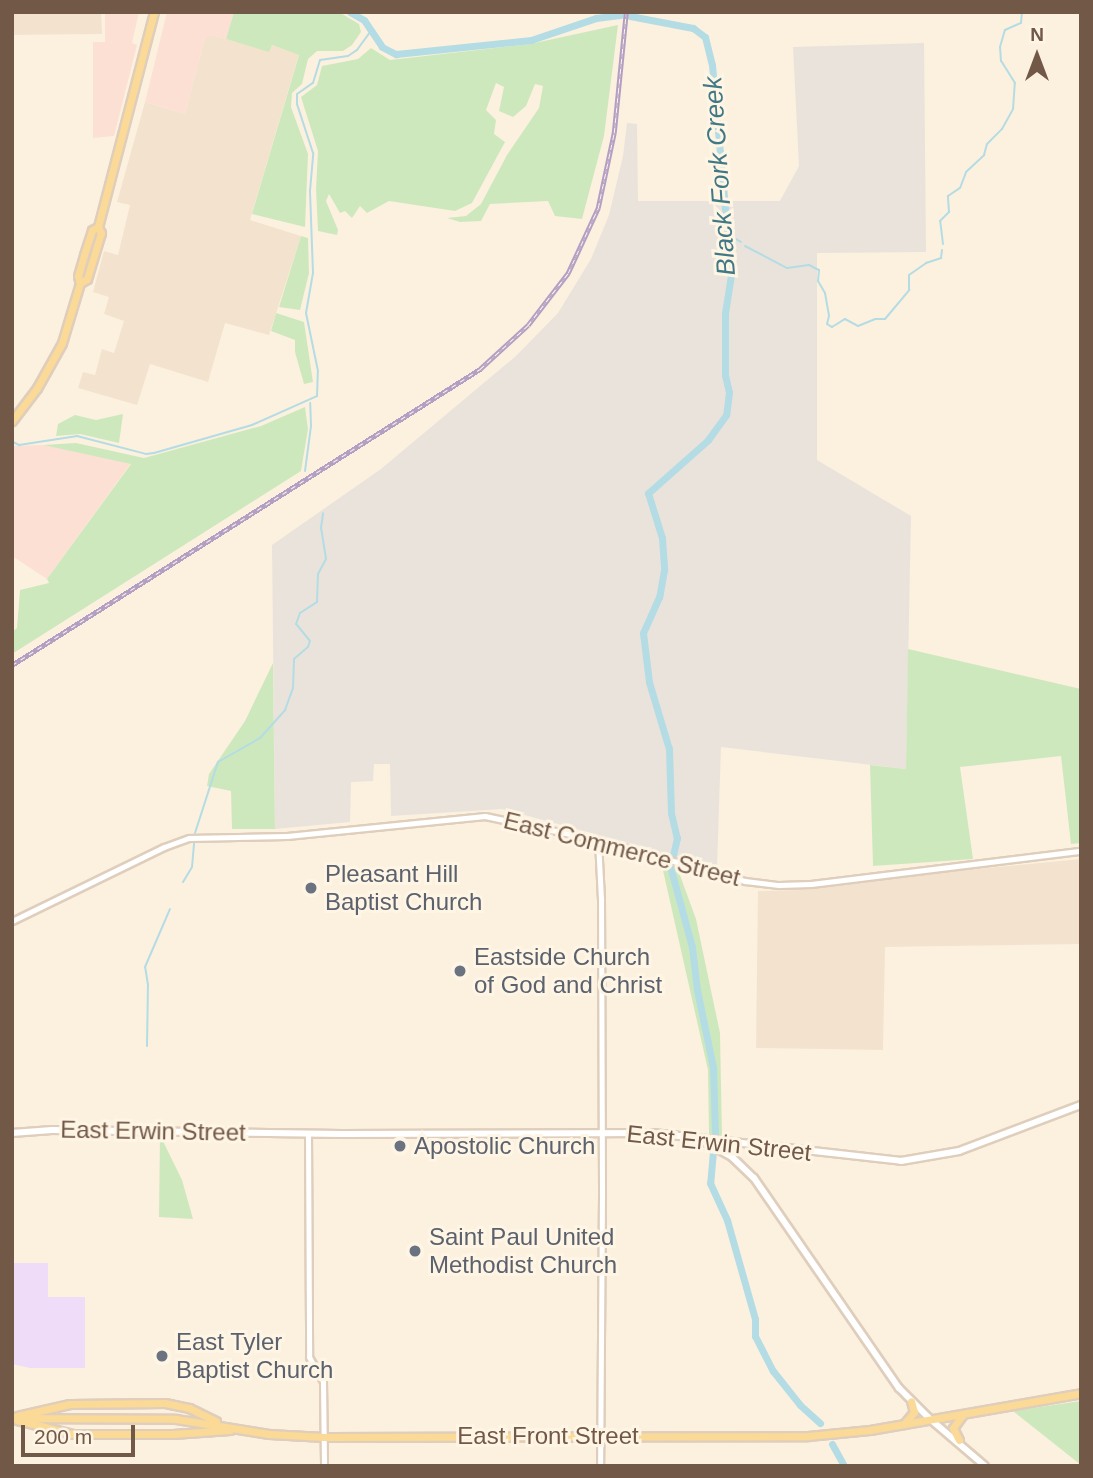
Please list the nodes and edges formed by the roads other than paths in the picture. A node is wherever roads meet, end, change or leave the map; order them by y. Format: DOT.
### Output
graph roads {
  1 [pos="154,12"];
  2 [pos="12,421"];
  3 [pos="598,839"];
  4 [pos="1081,850"];
  5 [pos="12,921"];
  6 [pos="1081,1105"];
  7 [pos="602,1132"];
  8 [pos="12,1133"];
  9 [pos="309,1134"];
  10 [pos="694,1138"];
  11 [pos="736,1143"];
  12 [pos="732,1157"];
  13 [pos="898,1384"];
  14 [pos="1081,1392"];
  15 [pos="911,1401"];
  16 [pos="964,1413"];
  17 [pos="13,1418"];
  18 [pos="933,1419"];
  19 [pos="221,1424"];
  20 [pos="904,1424"];
  21 [pos="250,1431"];
  22 [pos="600,1436"];
  23 [pos="324,1437"];
  24 [pos="959,1440"];
  25 [pos="970,1453"];
  26 [pos="324,1466"];
  27 [pos="600,1466"];
  28 [pos="985,1466"];
  1 -- 2 [label="main road"];
  3 -- 4 [label="street, East Commerce Street"];
  3 -- 5 [label="street, East Commerce Street"];
  3 -- 7 [label="street"];
  6 -- 11 [label="main road, East Erwin Street"];
  7 -- 9 [label="main road, East Erwin Street"];
  7 -- 10 [label="main road, East Erwin Street"];
  7 -- 22 [label="street"];
  8 -- 9 [label="main road, East Erwin Street"];
  9 -- 23 [label="street"];
  10 -- 11 [label="main road, East Erwin Street"];
  10 -- 12 [label="main road"];
  11 -- 12 [label="main road"];
  12 -- 13 [label="main road"];
  13 -- 15 [label="main road"];
  13 -- 18 [label="main road"];
  14 -- 16 [label="main road, East Front Street"];
  15 -- 18 [label="main road"];
  15 -- 20 [label="main road"];
  16 -- 18 [label="main road, East Front Street"];
  16 -- 24 [label="main road"];
  17 -- 19 [label="main road, East Front Street"];
  17 -- 19 [label="main road"];
  17 -- 21 [label="main road"];
  18 -- 20 [label="main road, East Front Street"];
  18 -- 24 [label="main road"];
  18 -- 25 [label="main road"];
  19 -- 21 [label="main road, East Front Street"];
  20 -- 22 [label="main road, East Front Street"];
  21 -- 23 [label="main road, East Front Street"];
  22 -- 23 [label="main road, East Front Street"];
  22 -- 27 [label="street"];
  23 -- 26 [label="street"];
  24 -- 25 [label="main road"];
  25 -- 28 [label="main road"];
}
